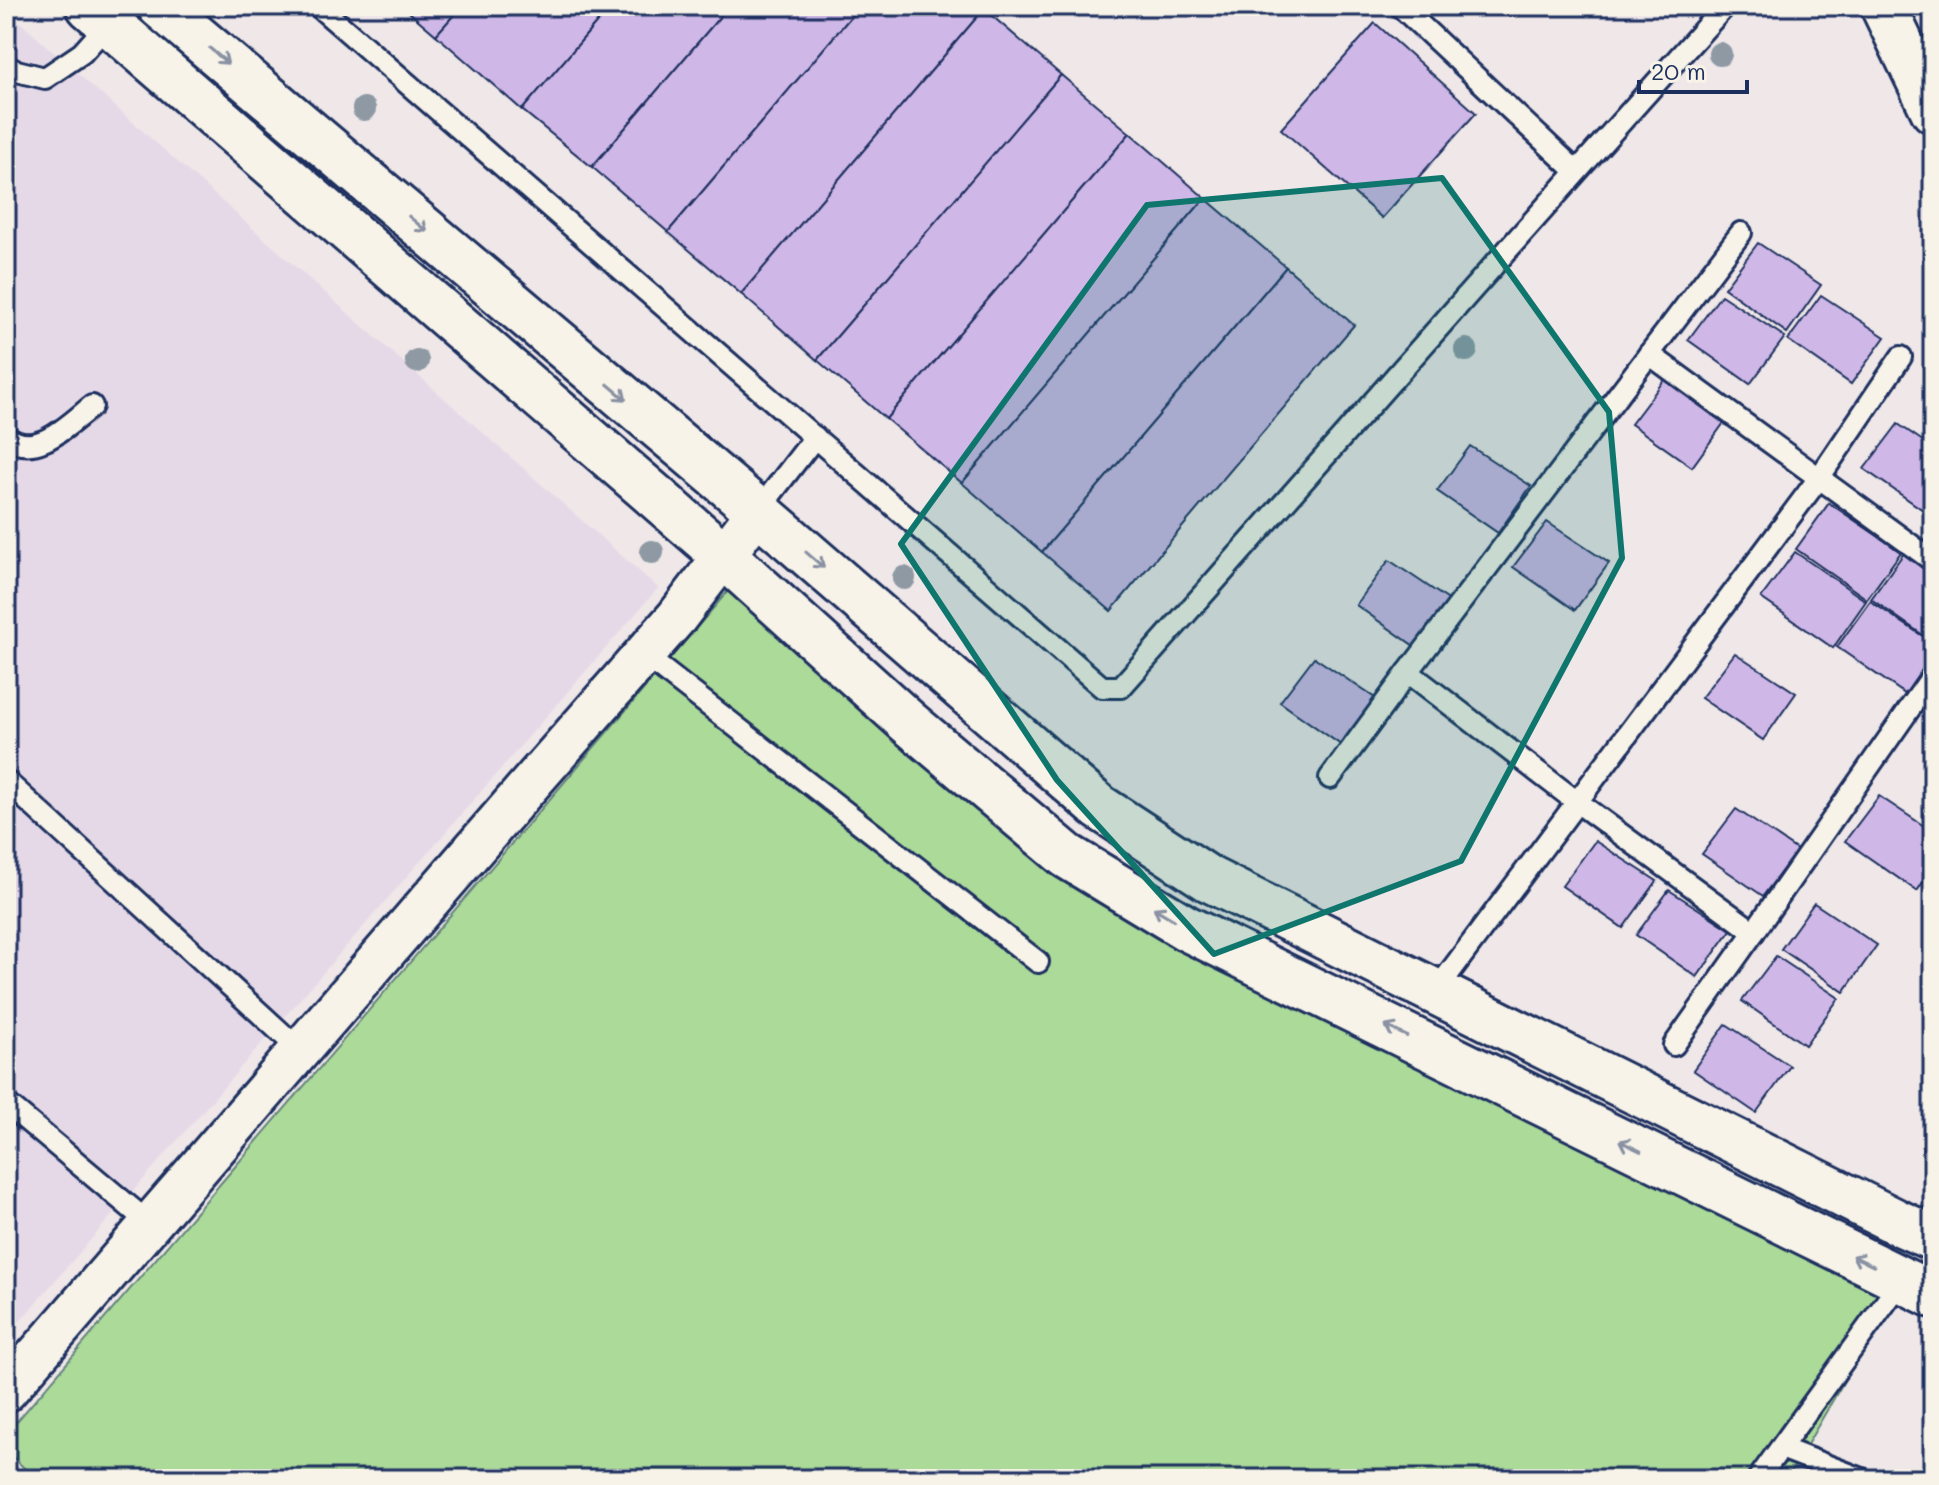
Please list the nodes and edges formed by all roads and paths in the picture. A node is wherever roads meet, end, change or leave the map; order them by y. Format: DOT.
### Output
graph roads {
  1 [pos="160,6"];
  2 [pos="318,6"];
  3 [pos="1400,6"];
  4 [pos="1725,6"];
  5 [pos="1883,6"];
  6 [pos="99,14"];
  7 [pos="6,65"];
  8 [pos="1933,110"];
  9 [pos="1576,171"];
  10 [pos="1741,233"];
  11 [pos="1649,354"];
  12 [pos="1901,357"];
  13 [pos="92,406"];
  14 [pos="6,436"];
  15 [pos="815,437"];
  16 [pos="1819,478"];
  17 [pos="758,511"];
  18 [pos="723,555"];
  19 [pos="1933,561"];
  20 [pos="644,655"];
  21 [pos="1408,672"];
  22 [pos="1933,675"];
  23 [pos="1330,778"];
  24 [pos="6,781"];
  25 [pos="1577,802"];
  26 [pos="1754,932"];
  27 [pos="1038,962"];
  28 [pos="1435,992"];
  29 [pos="1674,1045"];
  30 [pos="300,1050"];
  31 [pos="6,1103"];
  32 [pos="150,1224"];
  33 [pos="1933,1238"];
  34 [pos="1917,1288"];
  35 [pos="6,1391"];
  36 [pos="1781,1448"];
  37 [pos="1758,1479"];
  38 [pos="1862,1479"];
  1 -- 17 [label="street, one-way"];
  2 -- 15 [label="lane"];
  3 -- 9 [label="lane"];
  4 -- 9 [label="lane"];
  5 -- 8 [label="street"];
  6 -- 7 [label="lane"];
  6 -- 18 [label="street"];
  9 -- 15 [label="lane"];
  10 -- 11 [label="lane"];
  11 -- 16 [label="lane"];
  11 -- 21 [label="lane"];
  12 -- 16 [label="lane"];
  13 -- 14 [label="lane"];
  15 -- 17 [label="lane"];
  16 -- 19 [label="lane"];
  16 -- 25 [label="lane"];
  17 -- 18 [label="street"];
  17 -- 28 [label="street, one-way"];
  18 -- 20 [label="street"];
  34 -- 18 [label="street, one-way"];
  20 -- 27 [label="lane"];
  20 -- 30 [label="street"];
  21 -- 23 [label="lane"];
  21 -- 25 [label="lane"];
  22 -- 26 [label="lane"];
  24 -- 30 [label="lane"];
  25 -- 26 [label="lane"];
  25 -- 28 [label="lane"];
  26 -- 29 [label="lane"];
  28 -- 33 [label="street"];
  30 -- 32 [label="street"];
  31 -- 32 [label="lane"];
  32 -- 35 [label="street"];
  34 -- 36 [label="lane"];
  36 -- 37 [label="lane"];
  36 -- 38 [label="lane"];
}
